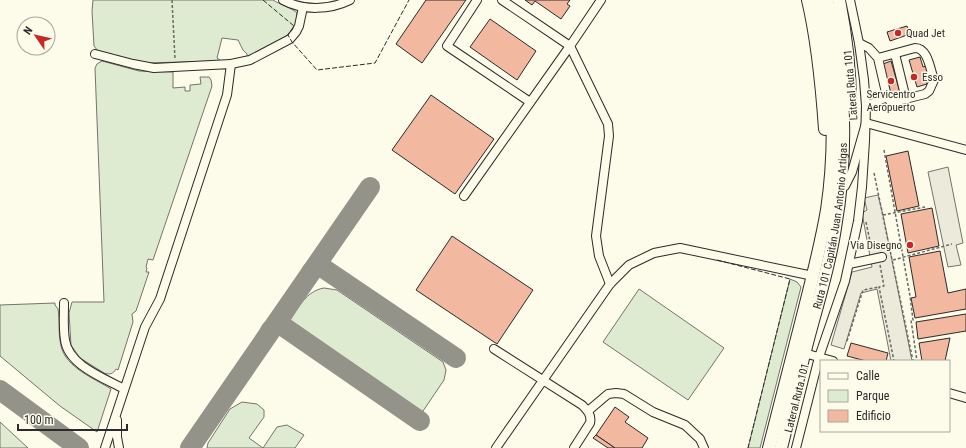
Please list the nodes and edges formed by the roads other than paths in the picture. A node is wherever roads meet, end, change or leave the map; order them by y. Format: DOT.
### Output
graph roads {
  1 [pos="283,0"];
  2 [pos="350,0"];
  3 [pos="477,0"];
  4 [pos="502,0"];
  5 [pos="601,0"];
  6 [pos="808,0"];
  7 [pos="817,0"];
  8 [pos="827,0"];
  9 [pos="839,0"];
  10 [pos="850,0"];
  11 [pos="303,7"];
  12 [pos="859,43"];
  13 [pos="570,46"];
  14 [pos="95,54"];
  15 [pos="894,54"];
  16 [pos="878,58"];
  17 [pos="231,64"];
  18 [pos="887,97"];
  19 [pos="906,99"];
  20 [pos="530,102"];
  21 [pos="866,106"];
  22 [pos="866,123"];
  23 [pos="966,150"];
  24 [pos="831,157"];
  25 [pos="845,186"];
  26 [pos="464,196"];
  27 [pos="839,201"];
  28 [pos="881,260"];
  29 [pos="849,264"];
  30 [pos="813,276"];
  31 [pos="610,284"];
  32 [pos="64,303"];
  33 [pos="494,349"];
  34 [pos="804,353"];
  35 [pos="819,357"];
  36 [pos="830,360"];
  37 [pos="542,380"];
  38 [pos="124,389"];
  39 [pos="950,393"];
  40 [pos="966,398"];
  41 [pos="118,409"];
  42 [pos="588,411"];
  43 [pos="105,448"];
  44 [pos="119,448"];
  45 [pos="496,448"];
  46 [pos="574,448"];
  47 [pos="704,448"];
  48 [pos="769,448"];
  49 [pos="780,448"];
  50 [pos="796,448"];
  1 -- 11 [label="street"];
  2 -- 11 [label="street"];
  3 -- 20 [label="street"];
  4 -- 13 [label="street"];
  5 -- 13 [label="street"];
  6 -- 24 [label="highway"];
  7 -- 24 [label="highway, Ruta 101 Capitán Juan Antonio Artigas"];
  8 -- 27 [label="highway, Ruta 101 Capitán Juan Antonio Artigas"];
  9 -- 25 [label="highway"];
  10 -- 12 [label="street, Lateral Ruta 101"];
  11 -- 17 [label="street"];
  12 -- 16 [label="street"];
  12 -- 21 [label="street, Lateral Ruta 101"];
  13 -- 20 [label="street"];
  13 -- 31 [label="street"];
  14 -- 17 [label="street"];
  15 -- 16 [label="street"];
  15 -- 19 [label="street"];
  15 -- 19 [label="street"];
  16 -- 18 [label="street"];
  17 -- 38 [label="street"];
  18 -- 19 [label="street"];
  18 -- 21 [label="street"];
  20 -- 26 [label="street"];
  21 -- 22 [label="street, Lateral Ruta 101"];
  22 -- 23 [label="street"];
  22 -- 25 [label="street"];
  22 -- 29 [label="street, Lateral Ruta 101"];
  24 -- 30 [label="highway, Ruta 101 Capitán Juan Antonio Artigas"];
  25 -- 27 [label="highway"];
  27 -- 34 [label="highway, Ruta 101 Capitán Juan Antonio Artigas"];
  28 -- 29 [label="street"];
  29 -- 35 [label="street, Lateral Ruta 101"];
  30 -- 31 [label="street"];
  30 -- 48 [label="highway, Ruta 101 Capitán Juan Antonio Artigas"];
  31 -- 37 [label="street"];
  32 -- 38 [label="street"];
  33 -- 37 [label="street"];
  34 -- 35 [label="street"];
  34 -- 49 [label="highway, Ruta 101 Capitán Juan Antonio Artigas"];
  35 -- 36 [label="street"];
  35 -- 50 [label="street, Lateral Ruta 101"];
  37 -- 42 [label="street"];
  37 -- 45 [label="street"];
  38 -- 41 [label="street"];
  39 -- 40 [label="street"];
  41 -- 43 [label="street"];
  41 -- 44 [label="street"];
  42 -- 46 [label="street"];
  42 -- 47 [label="street"];
}
